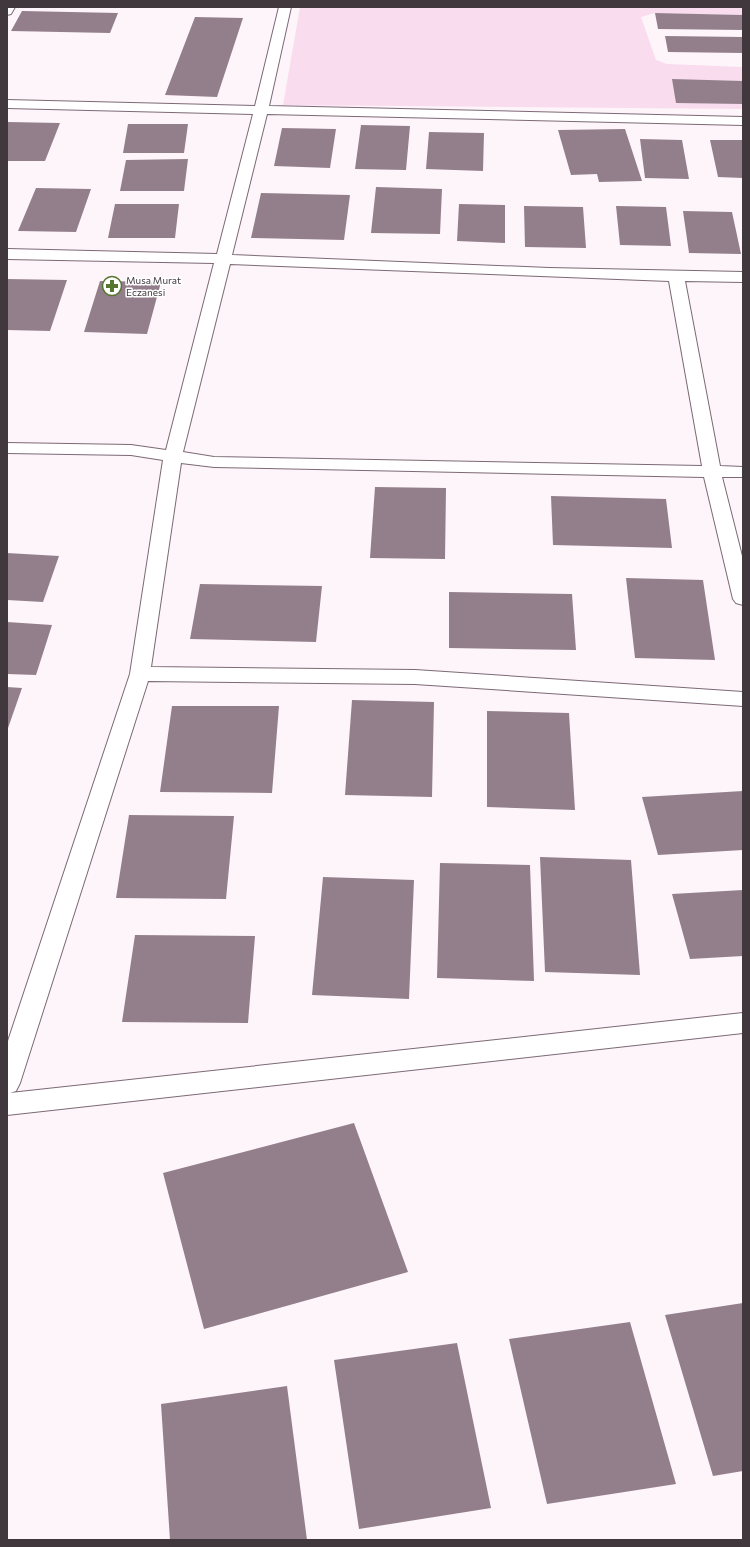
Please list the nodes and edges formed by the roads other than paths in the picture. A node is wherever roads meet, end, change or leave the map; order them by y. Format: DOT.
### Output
graph roads {
  1 [pos="9,7"];
  2 [pos="285,7"];
  3 [pos="7,11"];
  4 [pos="7,104"];
  5 [pos="261,110"];
  6 [pos="743,121"];
  7 [pos="7,254"];
  8 [pos="222,259"];
  9 [pos="676,277"];
  10 [pos="743,277"];
  11 [pos="7,448"];
  12 [pos="173,456"];
  13 [pos="712,472"];
  14 [pos="743,472"];
  15 [pos="743,599"];
  16 [pos="140,674"];
  17 [pos="743,699"];
  18 [pos="743,1024"];
  19 [pos="7,1083"];
  20 [pos="7,1104"];
  1 -- 3 [label="street"];
  2 -- 5 [label="street"];
  4 -- 5 [label="street"];
  5 -- 6 [label="street"];
  5 -- 8 [label="street"];
  7 -- 8 [label="street"];
  8 -- 9 [label="street"];
  8 -- 12 [label="street"];
  9 -- 10 [label="street"];
  9 -- 13 [label="street"];
  11 -- 12 [label="street"];
  12 -- 13 [label="street"];
  12 -- 16 [label="street"];
  13 -- 14 [label="street"];
  13 -- 15 [label="street"];
  16 -- 17 [label="street"];
  16 -- 19 [label="street"];
  18 -- 20 [label="street"];
}
